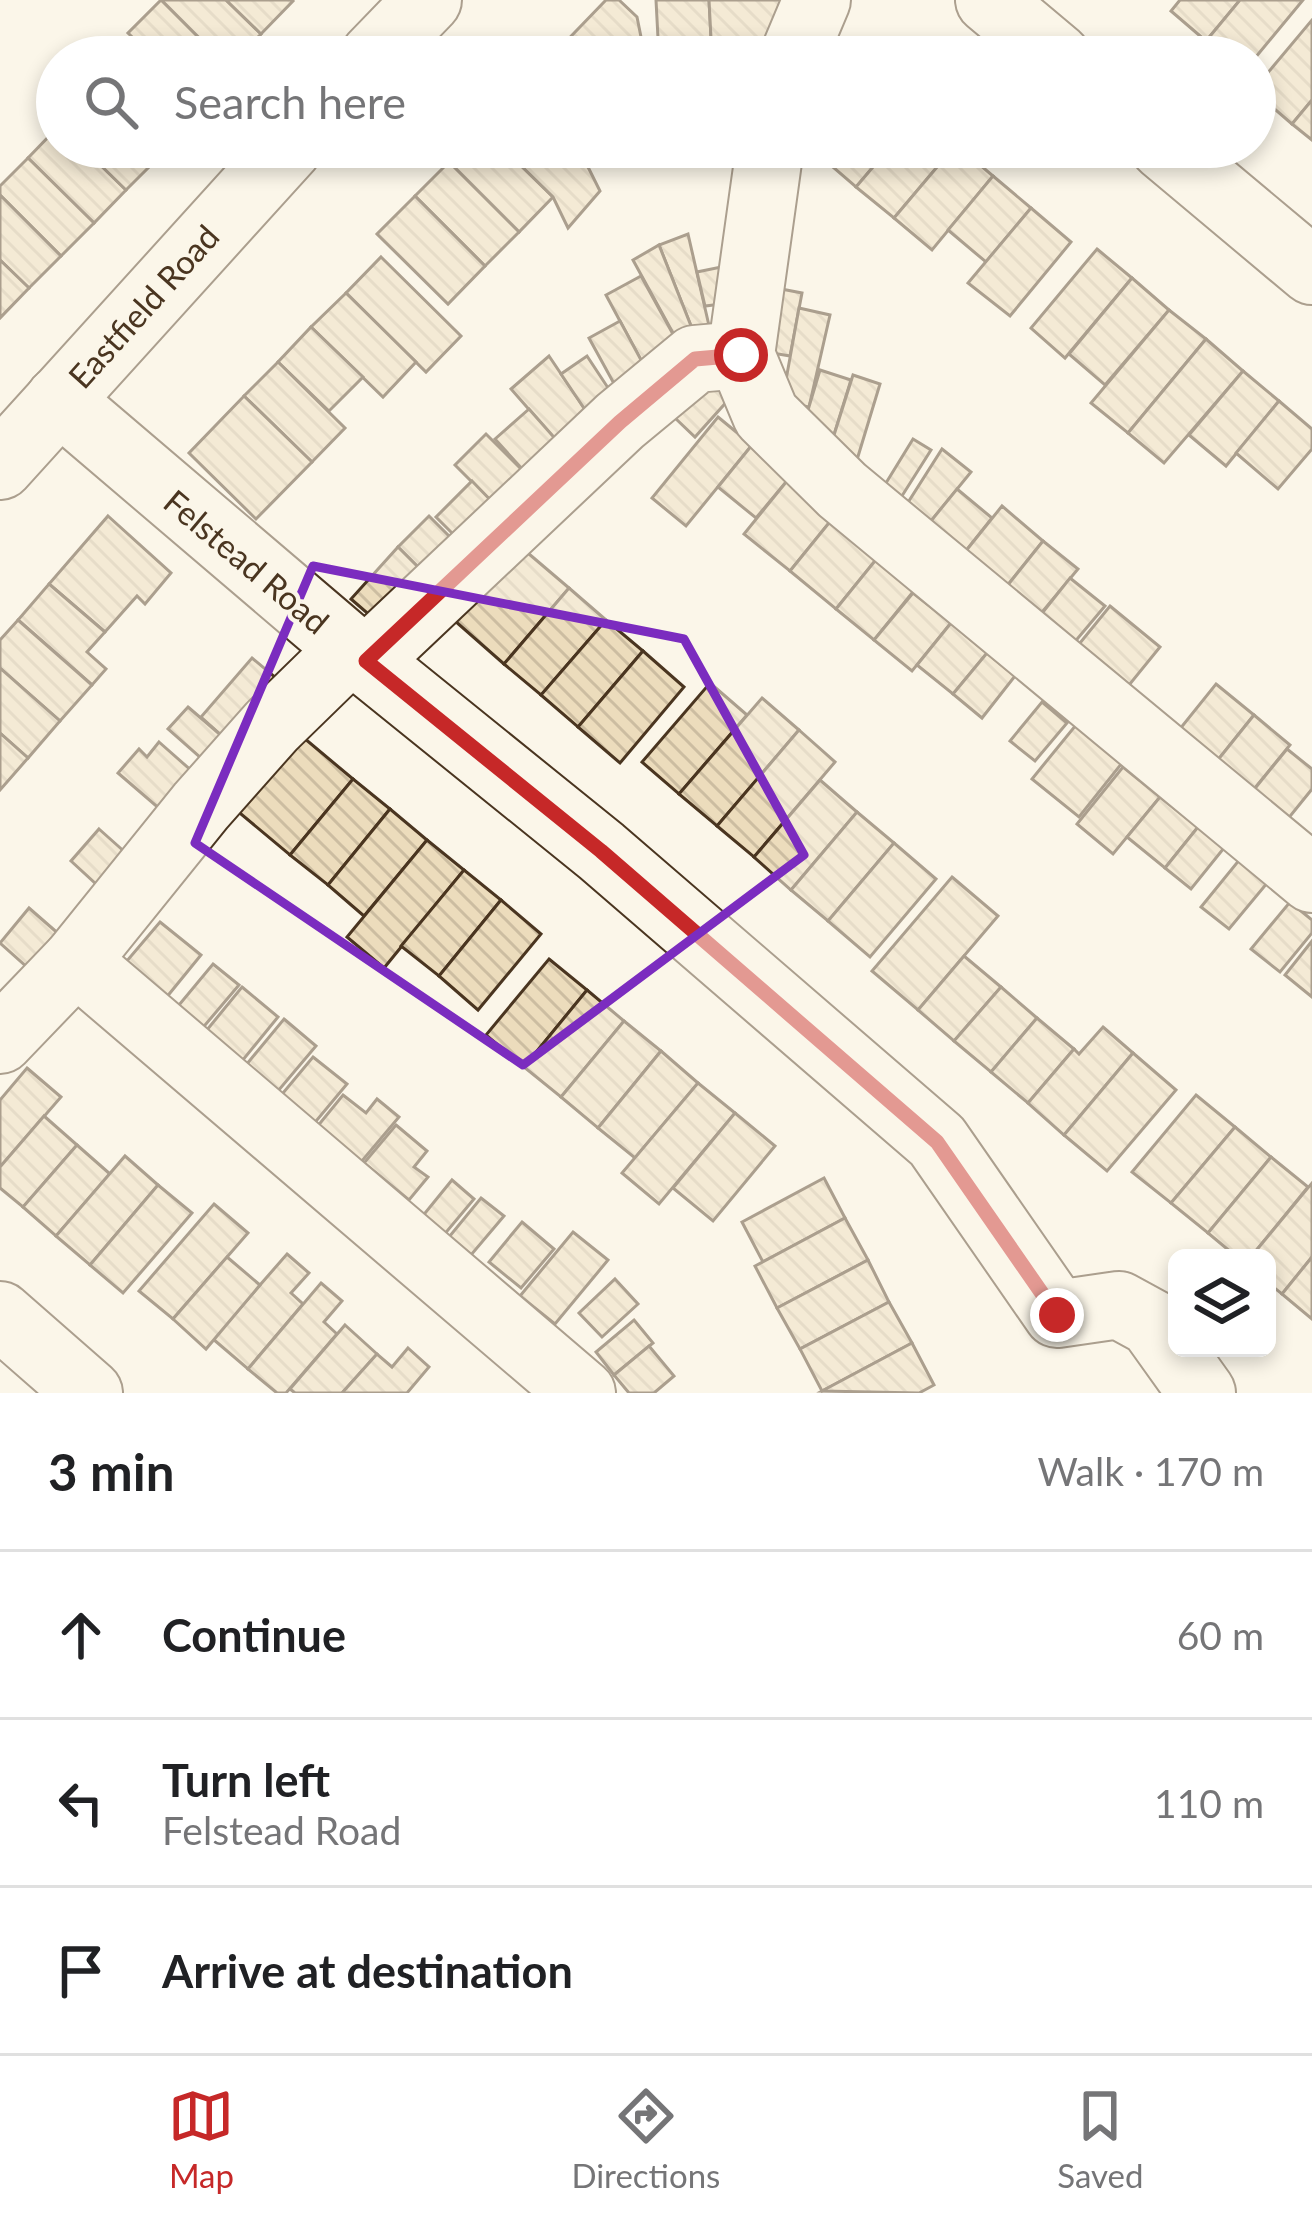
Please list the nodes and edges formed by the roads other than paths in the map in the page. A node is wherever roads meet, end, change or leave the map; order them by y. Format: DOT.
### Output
graph roads {
  1 [pos="428,0"];
  2 [pos="817,0"];
  3 [pos="988,0"];
  4 [pos="393,36"];
  5 [pos="802,36"];
  6 [pos="1032,36"];
  7 [pos="270,168"];
  8 [pos="767,168"];
  9 [pos="1189,168"];
  10 [pos="1312,271"];
  11 [pos="741,355"];
  12 [pos="59,400"];
  13 [pos="0,466"];
  14 [pos="359,655"];
  15 [pos="1312,879"];
  16 [pos="76,961"];
  17 [pos="0,1040"];
  18 [pos="0,1315"];
  19 [pos="84,1392"];
  20 [pos="582,1393"];
  21 [pos="1202,1393"];
  1 -- 4 [label="street"];
  2 -- 5 [label="street"];
  3 -- 6 [label="street"];
  7 -- 12 [label="street, Eastfield Road"];
  8 -- 11 [label="street"];
  9 -- 10 [label="street"];
  11 -- 14 [label="street"];
  11 -- 15 [label="street"];
  12 -- 13 [label="street, Eastfield Road"];
  12 -- 14 [label="street, Felstead Road"];
  14 -- 16 [label="street"];
  14 -- 21 [label="street, Felstead Road"];
  16 -- 17 [label="street"];
  16 -- 20 [label="street"];
  18 -- 19 [label="street"];
}
